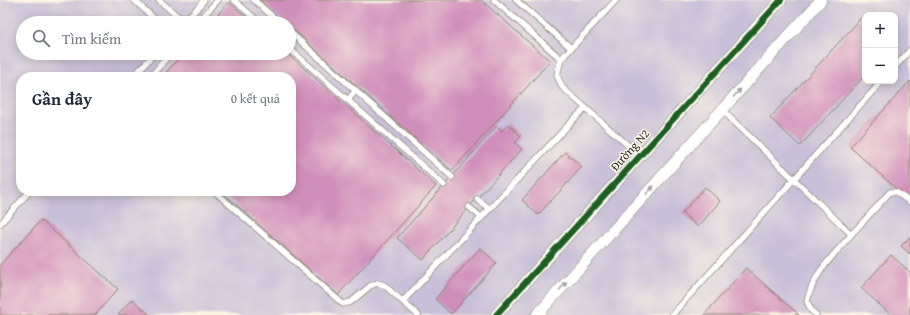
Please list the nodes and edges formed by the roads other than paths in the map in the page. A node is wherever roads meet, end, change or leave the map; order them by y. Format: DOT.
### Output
graph roads {
  1 [pos="134,0"];
  2 [pos="159,0"];
  3 [pos="204,0"];
  4 [pos="218,0"];
  5 [pos="234,0"];
  6 [pos="254,0"];
  7 [pos="494,0"];
  8 [pos="516,0"];
  9 [pos="616,0"];
  10 [pos="781,0"];
  11 [pos="821,0"];
  12 [pos="152,16"];
  13 [pos="178,16"];
  14 [pos="188,16"];
  15 [pos="203,16"];
  16 [pos="252,16"];
  17 [pos="272,16"];
  18 [pos="296,37"];
  19 [pos="571,48"];
  20 [pos="910,50"];
  21 [pos="296,54"];
  22 [pos="561,59"];
  23 [pos="149,60"];
  24 [pos="165,60"];
  25 [pos="898,64"];
  26 [pos="138,72"];
  27 [pos="154,72"];
  28 [pos="879,84"];
  29 [pos="356,90"];
  30 [pos="348,100"];
  31 [pos="586,108"];
  32 [pos="722,110"];
  33 [pos="640,156"];
  34 [pos="452,177"];
  35 [pos="794,179"];
  36 [pos="444,185"];
  37 [pos="25,196"];
  38 [pos="220,196"];
  39 [pos="477,199"];
  40 [pos="910,202"];
  41 [pos="469,207"];
  42 [pos="490,209"];
  43 [pos="482,218"];
  44 [pos="0,224"];
  45 [pos="851,234"];
  46 [pos="403,301"];
  47 [pos="418,315"];
  48 [pos="496,315"];
  49 [pos="537,315"];
  50 [pos="672,315"];
  51 [pos="816,315"];
  1 -- 12 [label="lane"];
  2 -- 13 [label="lane"];
  3 -- 14 [label="lane"];
  4 -- 15 [label="lane"];
  5 -- 16 [label="lane"];
  6 -- 17 [label="lane"];
  7 -- 22 [label="lane"];
  8 -- 19 [label="lane"];
  9 -- 19 [label="lane"];
  10 -- 33 [label="street, Đường N2"];
  32 -- 11 [label="street, one-way"];
  18 -- 29 [label="lane"];
  19 -- 22 [label="lane"];
  20 -- 25 [label="lane"];
  21 -- 30 [label="lane"];
  22 -- 31 [label="lane"];
  23 -- 26 [label="lane"];
  24 -- 27 [label="lane"];
  28 -- 35 [label="lane"];
  29 -- 30 [label="lane"];
  29 -- 34 [label="lane"];
  30 -- 36 [label="lane"];
  31 -- 33 [label="lane"];
  31 -- 42 [label="lane"];
  32 -- 35 [label="lane"];
  49 -- 32 [label="street, one-way"];
  33 -- 48 [label="street, Đường N2"];
  35 -- 45 [label="lane"];
  35 -- 50 [label="lane"];
  37 -- 44 [label="lane"];
  38 -- 46 [label="lane"];
  39 -- 42 [label="lane"];
  40 -- 45 [label="lane"];
  41 -- 43 [label="lane"];
  42 -- 43 [label="lane"];
  43 -- 46 [label="lane"];
  45 -- 51 [label="lane"];
  46 -- 47 [label="lane"];
}
